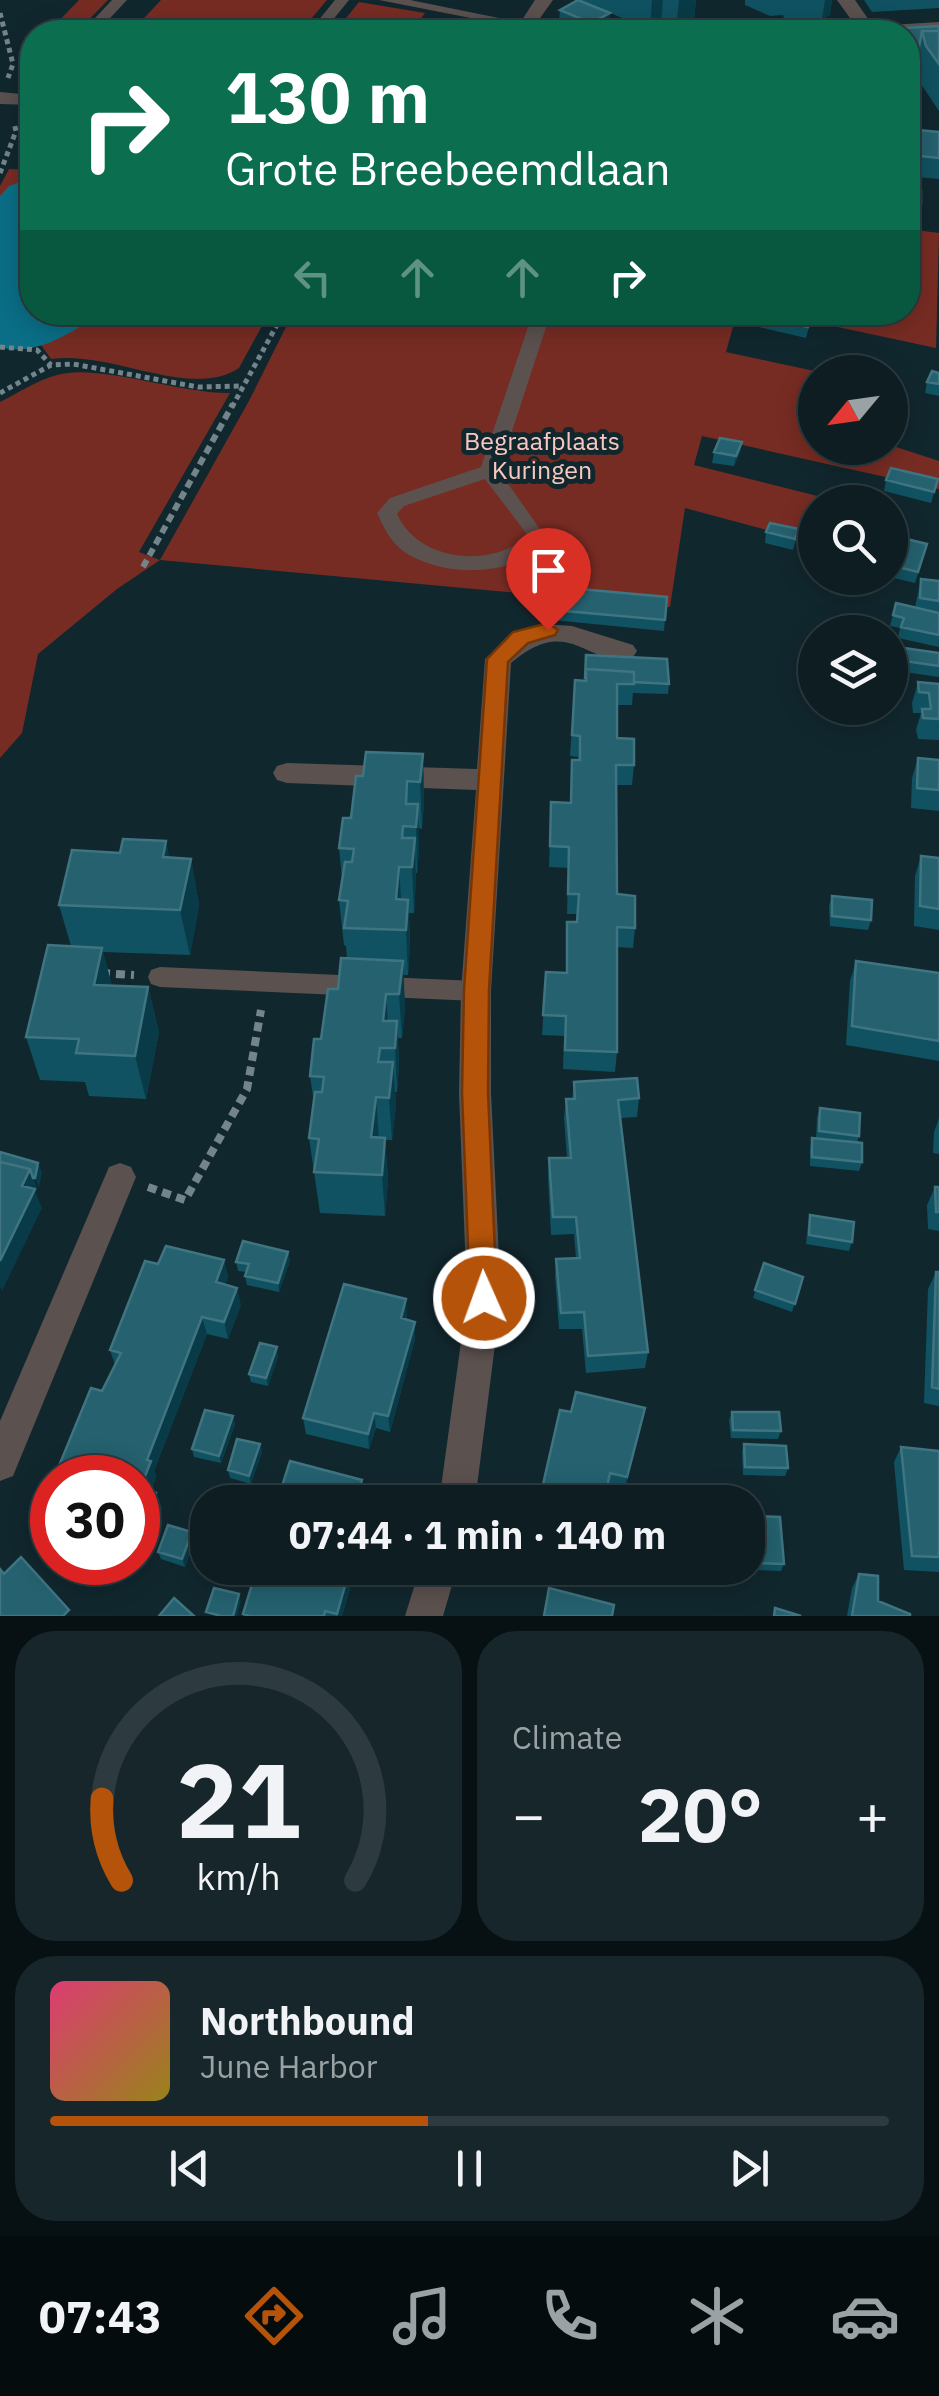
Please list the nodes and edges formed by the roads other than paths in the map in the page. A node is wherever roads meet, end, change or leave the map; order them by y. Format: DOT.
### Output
graph roads {
  1 [pos="120,0"];
  2 [pos="342,0"];
  3 [pos="386,0"];
  4 [pos="100,20"];
  5 [pos="326,20"];
  6 [pos="482,20"];
  7 [pos="538,325"];
  8 [pos="489,471"];
  9 [pos="624,651"];
  10 [pos="287,773"];
  11 [pos="490,780"];
  12 [pos="160,977"];
  13 [pos="476,990"];
  14 [pos="120,1177"];
  15 [pos="0,1463"];
  16 [pos="460,1485"];
  17 [pos="434,1585"];
  18 [pos="424,1616"];
  1 -- 4 [label="lane"];
  2 -- 5 [label="lane"];
  3 -- 6 [label="lane"];
  7 -- 8 [label="lane"];
  8 -- 8 [label="lane"];
  9 -- 11 [label="street"];
  10 -- 11 [label="street"];
  11 -- 13 [label="street"];
  12 -- 13 [label="lane"];
  13 -- 16 [label="street"];
  14 -- 15 [label="street"];
  17 -- 18 [label="street"];
}
